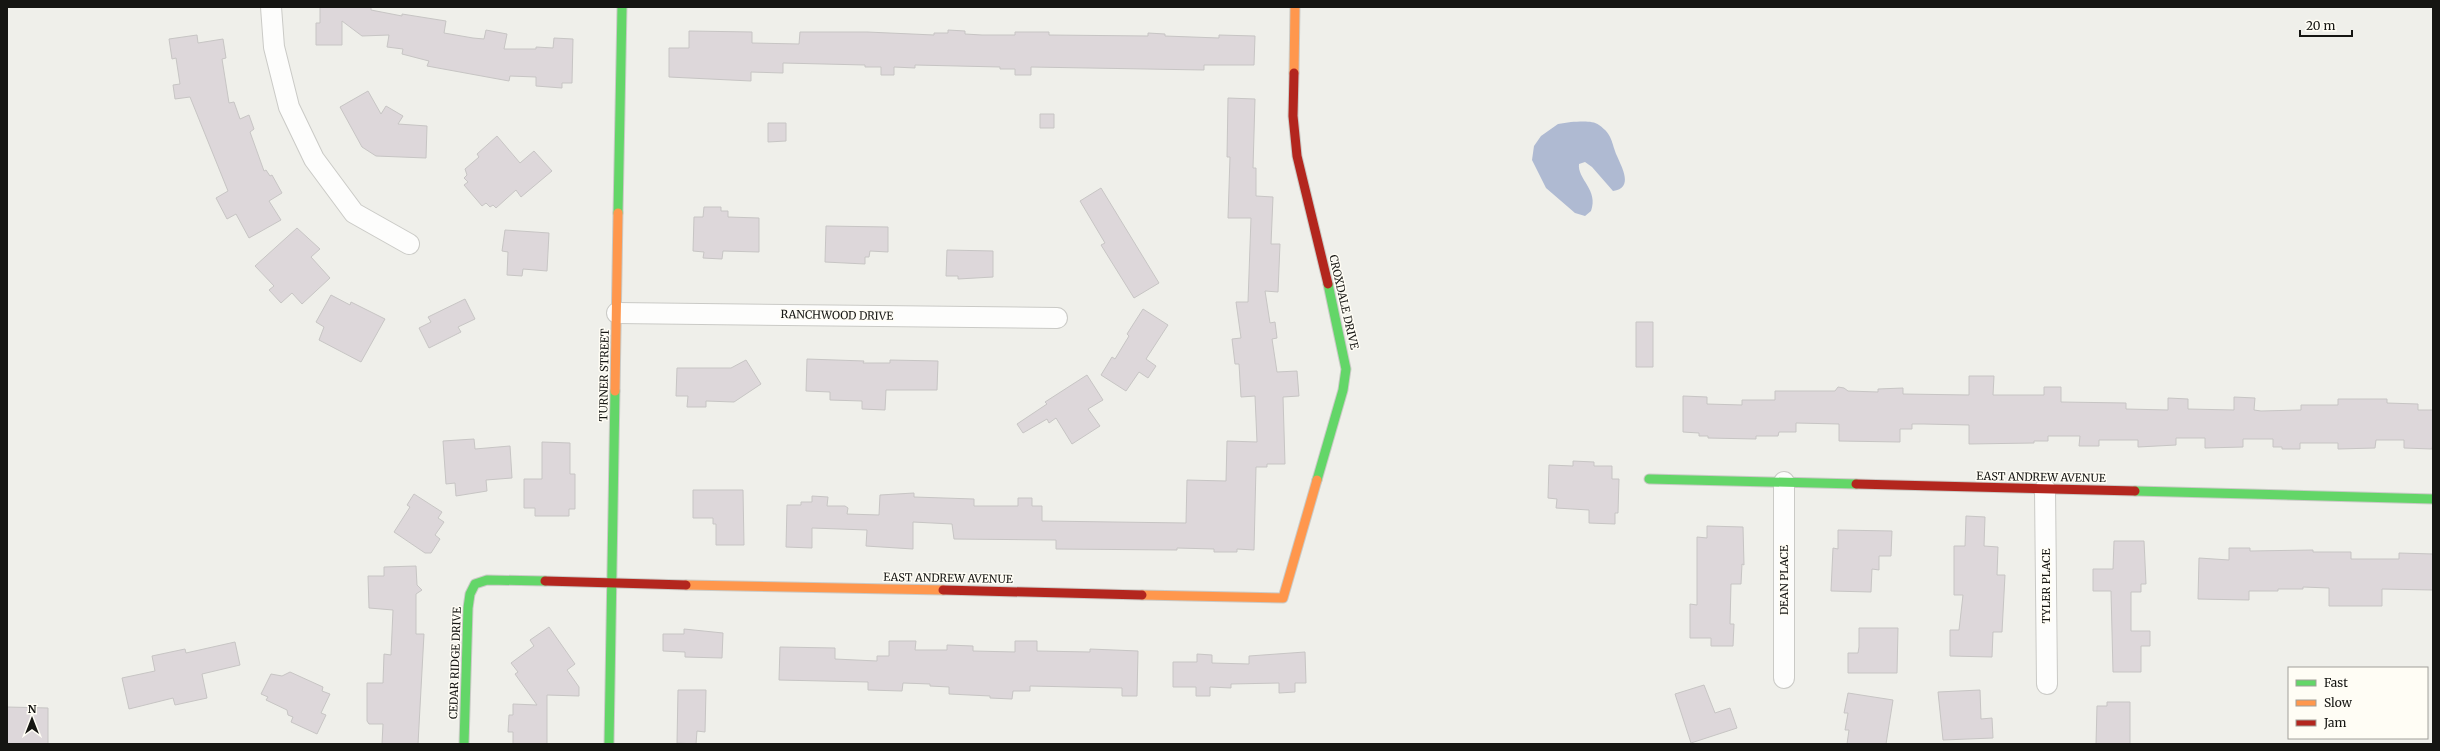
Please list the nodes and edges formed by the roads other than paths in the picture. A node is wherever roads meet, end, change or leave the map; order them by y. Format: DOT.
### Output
graph roads {
  1 [pos="271,7"];
  2 [pos="622,7"];
  3 [pos="1294,7"];
  4 [pos="409,244"];
  5 [pos="617,312"];
  6 [pos="1057,318"];
  7 [pos="1649,479"];
  8 [pos="1784,482"];
  9 [pos="2045,489"];
  10 [pos="2433,499"];
  11 [pos="612,583"];
  12 [pos="476,584"];
  13 [pos="1283,598"];
  14 [pos="1784,678"];
  15 [pos="2047,684"];
  16 [pos="464,744"];
  17 [pos="608,744"];
  1 -- 4 [label="street"];
  2 -- 5 [label="street, TURNER STREET"];
  3 -- 13 [label="street, CROXDALE DRIVE"];
  5 -- 6 [label="street, RANCHWOOD DRIVE"];
  5 -- 11 [label="street, TURNER STREET"];
  7 -- 8 [label="street, EAST ANDREW AVENUE"];
  8 -- 9 [label="street, EAST ANDREW AVENUE"];
  8 -- 14 [label="street, DEAN PLACE"];
  9 -- 10 [label="street, EAST ANDREW AVENUE"];
  9 -- 15 [label="street, TYLER PLACE"];
  11 -- 12 [label="street, EAST ANDREW AVENUE"];
  11 -- 13 [label="street, EAST ANDREW AVENUE"];
  11 -- 17 [label="street, TURNER STREET"];
  12 -- 16 [label="street, CEDAR RIDGE DRIVE"];
}
